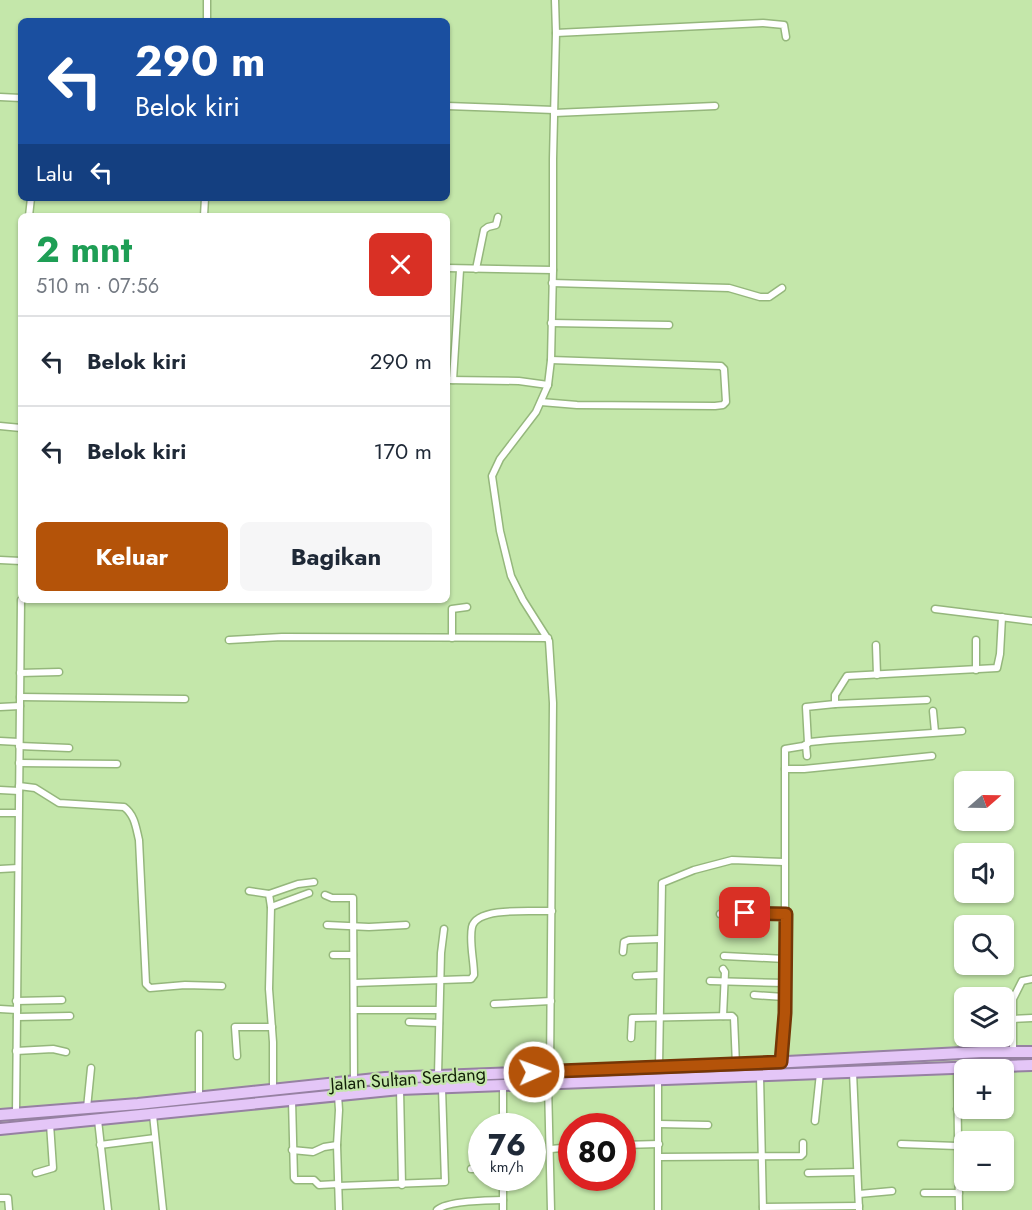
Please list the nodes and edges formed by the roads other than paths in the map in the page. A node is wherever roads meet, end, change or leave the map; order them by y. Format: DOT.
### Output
graph roads {
  1 [pos="207,0"];
  2 [pos="555,0"];
  3 [pos="207,18"];
  4 [pos="556,33"];
  5 [pos="786,37"];
  6 [pos="0,97"];
  7 [pos="18,98"];
  8 [pos="450,105"];
  9 [pos="715,106"];
  10 [pos="554,112"];
  11 [pos="498,217"];
  12 [pos="450,268"];
  13 [pos="476,269"];
  14 [pos="460,270"];
  15 [pos="553,270"];
  16 [pos="552,283"];
  17 [pos="782,288"];
  18 [pos="551,323"];
  19 [pos="669,325"];
  20 [pos="551,360"];
  21 [pos="450,380"];
  22 [pos="548,385"];
  23 [pos="541,402"];
  24 [pos="0,426"];
  25 [pos="18,428"];
  26 [pos="0,560"];
  27 [pos="18,561"];
  28 [pos="21,603"];
  29 [pos="467,607"];
  30 [pos="936,609"];
  31 [pos="1002,617"];
  32 [pos="1032,621"];
  33 [pos="452,638"];
  34 [pos="548,638"];
  35 [pos="229,640"];
  36 [pos="976,640"];
  37 [pos="876,645"];
  38 [pos="976,670"];
  39 [pos="59,672"];
  40 [pos="20,673"];
  41 [pos="877,675"];
  42 [pos="20,697"];
  43 [pos="185,699"];
  44 [pos="927,700"];
  45 [pos="835,704"];
  46 [pos="20,706"];
  47 [pos="0,707"];
  48 [pos="933,711"];
  49 [pos="962,731"];
  50 [pos="935,732"];
  51 [pos="0,741"];
  52 [pos="19,744"];
  53 [pos="807,744"];
  54 [pos="69,748"];
  55 [pos="807,756"];
  56 [pos="932,756"];
  57 [pos="19,763"];
  58 [pos="117,764"];
  59 [pos="785,769"];
  60 [pos="19,788"];
  61 [pos="0,790"];
  62 [pos="0,813"];
  63 [pos="18,813"];
  64 [pos="784,862"];
  65 [pos="18,868"];
  66 [pos="0,869"];
  67 [pos="314,882"];
  68 [pos="298,884"];
  69 [pos="249,891"];
  70 [pos="309,893"];
  71 [pos="269,894"];
  72 [pos="325,895"];
  73 [pos="301,896"];
  74 [pos="271,907"];
  75 [pos="552,911"];
  76 [pos="720,914"];
  77 [pos="786,914"];
  78 [pos="406,925"];
  79 [pos="327,926"];
  80 [pos="354,927"];
  81 [pos="444,929"];
  82 [pos="660,939"];
  83 [pos="624,952"];
  84 [pos="333,955"];
  85 [pos="353,955"];
  86 [pos="724,956"];
  87 [pos="785,959"];
  88 [pos="723,969"];
  89 [pos="659,975"];
  90 [pos="636,976"];
  91 [pos="1032,979"];
  92 [pos="440,981"];
  93 [pos="710,981"];
  94 [pos="724,982"];
  95 [pos="354,983"];
  96 [pos="785,983"];
  97 [pos="222,986"];
  98 [pos="754,995"];
  99 [pos="1014,996"];
  100 [pos="784,997"];
  101 [pos="62,1000"];
  102 [pos="16,1001"];
  103 [pos="551,1001"];
  104 [pos="494,1004"];
  105 [pos="0,1009"];
  106 [pos="354,1010"];
  107 [pos="440,1010"];
  108 [pos="17,1013"];
  109 [pos="70,1016"];
  110 [pos="723,1016"];
  111 [pos="659,1017"];
  112 [pos="1032,1018"];
  113 [pos="1014,1019"];
  114 [pos="409,1022"];
  115 [pos="439,1023"];
  116 [pos="272,1027"];
  117 [pos="198,1034"];
  118 [pos="631,1038"];
  119 [pos="1013,1047"];
  120 [pos="16,1051"];
  121 [pos="66,1052"];
  122 [pos="1013,1052"];
  123 [pos="1032,1052"];
  124 [pos="237,1056"];
  125 [pos="895,1057"];
  126 [pos="781,1062"];
  127 [pos="736,1065"];
  128 [pos="1014,1065"];
  129 [pos="1032,1065"];
  130 [pos="659,1067"];
  131 [pos="954,1067"];
  132 [pos="91,1068"];
  133 [pos="895,1070"];
  134 [pos="853,1071"];
  135 [pos="550,1072"];
  136 [pos="820,1073"];
  137 [pos="438,1075"];
  138 [pos="760,1076"];
  139 [pos="658,1080"];
  140 [pos="354,1081"];
  141 [pos="548,1084"];
  142 [pos="504,1087"];
  143 [pos="442,1088"];
  144 [pos="400,1089"];
  145 [pos="273,1090"];
  146 [pos="338,1095"];
  147 [pos="199,1097"];
  148 [pos="291,1100"];
  149 [pos="138,1104"];
  150 [pos="87,1108"];
  151 [pos="503,1113"];
  152 [pos="16,1114"];
  153 [pos="0,1115"];
  154 [pos="153,1115"];
  155 [pos="138,1116"];
  156 [pos="98,1120"];
  157 [pos="815,1121"];
  158 [pos="50,1124"];
  159 [pos="659,1124"];
  160 [pos="708,1125"];
  161 [pos="0,1129"];
  162 [pos="155,1138"];
  163 [pos="803,1143"];
  164 [pos="901,1143"];
  165 [pos="659,1144"];
  166 [pos="100,1145"];
  167 [pos="337,1145"];
  168 [pos="636,1145"];
  169 [pos="954,1146"];
  170 [pos="558,1148"];
  171 [pos="551,1149"];
  172 [pos="292,1150"];
  173 [pos="763,1156"];
  174 [pos="659,1157"];
  175 [pos="857,1172"];
  176 [pos="36,1173"];
  177 [pos="808,1173"];
  178 [pos="338,1185"];
  179 [pos="402,1185"];
  180 [pos="503,1191"];
  181 [pos="892,1191"];
  182 [pos="924,1193"];
  183 [pos="959,1193"];
  184 [pos="859,1194"];
  185 [pos="0,1198"];
  186 [pos="503,1200"];
  187 [pos="458,1207"];
  188 [pos="859,1208"];
  189 [pos="763,1209"];
  190 [pos="9,1210"];
  191 [pos="108,1210"];
  192 [pos="163,1210"];
  193 [pos="339,1210"];
  194 [pos="437,1210"];
  195 [pos="503,1210"];
  196 [pos="551,1210"];
  197 [pos="658,1210"];
  198 [pos="959,1210"];
  1 -- 3 [label="street"];
  2 -- 4 [label="street"];
  4 -- 5 [label="street"];
  4 -- 10 [label="street"];
  6 -- 7 [label="street"];
  8 -- 10 [label="street"];
  9 -- 10 [label="street"];
  10 -- 15 [label="street"];
  11 -- 13 [label="street"];
  12 -- 14 [label="street"];
  13 -- 14 [label="street"];
  13 -- 15 [label="street"];
  14 -- 21 [label="street"];
  15 -- 16 [label="street"];
  16 -- 17 [label="street"];
  16 -- 18 [label="street"];
  18 -- 19 [label="street"];
  18 -- 20 [label="street"];
  20 -- 22 [label="street"];
  20 -- 23 [label="street"];
  21 -- 22 [label="street"];
  22 -- 23 [label="street"];
  23 -- 34 [label="street"];
  24 -- 25 [label="street"];
  26 -- 27 [label="street"];
  28 -- 40 [label="street"];
  29 -- 33 [label="street"];
  30 -- 31 [label="street"];
  31 -- 32 [label="street"];
  31 -- 38 [label="street"];
  33 -- 34 [label="street"];
  33 -- 35 [label="street"];
  34 -- 75 [label="street"];
  36 -- 38 [label="street"];
  37 -- 41 [label="street"];
  38 -- 41 [label="street"];
  39 -- 40 [label="street"];
  40 -- 42 [label="street"];
  41 -- 45 [label="street"];
  42 -- 43 [label="street"];
  42 -- 46 [label="street"];
  44 -- 45 [label="street"];
  45 -- 53 [label="street"];
  46 -- 47 [label="street"];
  46 -- 52 [label="street"];
  48 -- 50 [label="street"];
  49 -- 50 [label="street"];
  50 -- 53 [label="street"];
  51 -- 52 [label="street"];
  52 -- 54 [label="street"];
  52 -- 57 [label="street"];
  53 -- 55 [label="street"];
  53 -- 59 [label="street"];
  56 -- 59 [label="street"];
  57 -- 58 [label="street"];
  57 -- 60 [label="street"];
  59 -- 64 [label="street"];
  60 -- 61 [label="street"];
  60 -- 63 [label="street"];
  60 -- 97 [label="street"];
  62 -- 63 [label="street"];
  63 -- 65 [label="street"];
  64 -- 77 [label="street"];
  64 -- 82 [label="street"];
  65 -- 66 [label="street"];
  65 -- 102 [label="street"];
  67 -- 68 [label="street"];
  68 -- 71 [label="street"];
  68 -- 73 [label="street"];
  69 -- 71 [label="street"];
  70 -- 73 [label="street"];
  71 -- 74 [label="street"];
  72 -- 80 [label="street"];
  73 -- 74 [label="street"];
  74 -- 116 [label="street"];
  75 -- 92 [label="street"];
  75 -- 103 [label="street"];
  76 -- 77 [label="street"];
  77 -- 87 [label="street"];
  78 -- 80 [label="street"];
  79 -- 80 [label="street"];
  80 -- 85 [label="street"];
  81 -- 92 [label="street"];
  82 -- 83 [label="street"];
  82 -- 89 [label="street"];
  84 -- 85 [label="street"];
  85 -- 95 [label="street"];
  86 -- 87 [label="street"];
  87 -- 96 [label="street"];
  88 -- 94 [label="street"];
  89 -- 90 [label="street"];
  89 -- 111 [label="street"];
  91 -- 99 [label="street"];
  92 -- 95 [label="street"];
  92 -- 107 [label="street"];
  93 -- 94 [label="street"];
  94 -- 96 [label="street"];
  94 -- 110 [label="street"];
  95 -- 106 [label="street"];
  96 -- 100 [label="street"];
  98 -- 100 [label="street"];
  100 -- 126 [label="street"];
  101 -- 102 [label="street"];
  102 -- 108 [label="street"];
  103 -- 104 [label="street"];
  103 -- 135 [label="street"];
  105 -- 108 [label="street"];
  106 -- 107 [label="street"];
  106 -- 140 [label="street"];
  107 -- 115 [label="street"];
  108 -- 109 [label="street"];
  108 -- 120 [label="street"];
  110 -- 111 [label="street"];
  110 -- 127 [label="street"];
  111 -- 118 [label="street"];
  111 -- 130 [label="street"];
  112 -- 113 [label="street"];
  114 -- 115 [label="street"];
  115 -- 137 [label="street"];
  116 -- 124 [label="street"];
  116 -- 145 [label="street"];
  117 -- 147 [label="street"];
  119 -- 122 [label="street"];
  120 -- 121 [label="street"];
  120 -- 152 [label="street"];
  122 -- 123 [label="highway, Jalan Sultan Serdang"];
  122 -- 125 [label="highway, Jalan Sultan Serdang"];
  125 -- 126 [label="highway, Jalan Sultan Serdang"];
  125 -- 133 [label="highway"];
  126 -- 127 [label="highway, Jalan Sultan Serdang"];
  127 -- 130 [label="highway, Jalan Sultan Serdang"];
  128 -- 129 [label="highway, Jalan Sultan Serdang"];
  130 -- 135 [label="highway, Jalan Sultan Serdang"];
  131 -- 133 [label="highway, Jalan Sultan Serdang"];
  132 -- 150 [label="street"];
  133 -- 134 [label="highway, Jalan Sultan Serdang"];
  134 -- 136 [label="highway, Jalan Sultan Serdang"];
  134 -- 175 [label="street"];
  135 -- 137 [label="highway, Jalan Sultan Serdang"];
  136 -- 138 [label="highway, Jalan Sultan Serdang"];
  136 -- 157 [label="street"];
  137 -- 140 [label="highway, Jalan Sultan Serdang"];
  138 -- 139 [label="highway, Jalan Sultan Serdang"];
  138 -- 173 [label="street"];
  139 -- 141 [label="highway, Jalan Sultan Serdang"];
  139 -- 159 [label="street"];
  140 -- 145 [label="highway, Jalan Sultan Serdang"];
  141 -- 142 [label="highway, Jalan Sultan Serdang"];
  141 -- 171 [label="street"];
  142 -- 143 [label="highway, Jalan Sultan Serdang"];
  142 -- 151 [label="street"];
  143 -- 144 [label="highway, Jalan Sultan Serdang"];
  143 -- 179 [label="street"];
  144 -- 146 [label="highway, Jalan Sultan Serdang"];
  144 -- 179 [label="street"];
  145 -- 147 [label="highway, Jalan Sultan Serdang"];
  146 -- 148 [label="highway, Jalan Sultan Serdang"];
  146 -- 167 [label="street"];
  147 -- 149 [label="highway, Jalan Sultan Serdang"];
  148 -- 154 [label="highway, Jalan Sultan Serdang"];
  148 -- 172 [label="street"];
  149 -- 150 [label="highway, Jalan Sultan Serdang"];
  149 -- 155 [label="highway"];
  150 -- 152 [label="highway, Jalan Sultan Serdang"];
  152 -- 153 [label="highway, Jalan Sultan Serdang"];
  154 -- 155 [label="highway, Jalan Sultan Serdang"];
  154 -- 162 [label="street"];
  155 -- 156 [label="highway, Jalan Sultan Serdang"];
  156 -- 158 [label="highway, Jalan Sultan Serdang"];
  156 -- 166 [label="street"];
  158 -- 161 [label="highway, Jalan Sultan Serdang"];
  158 -- 176 [label="street"];
  159 -- 160 [label="street"];
  159 -- 165 [label="street"];
  162 -- 166 [label="street"];
  162 -- 192 [label="street"];
  163 -- 173 [label="street"];
  164 -- 169 [label="street"];
  165 -- 168 [label="street"];
  165 -- 174 [label="street"];
  166 -- 191 [label="street"];
  167 -- 172 [label="street"];
  167 -- 178 [label="street"];
  170 -- 171 [label="street"];
  171 -- 196 [label="street"];
  172 -- 178 [label="street"];
  173 -- 174 [label="street"];
  173 -- 189 [label="street"];
  174 -- 197 [label="street"];
  175 -- 177 [label="street"];
  175 -- 184 [label="street"];
  178 -- 179 [label="street"];
  178 -- 193 [label="street"];
  180 -- 186 [label="street"];
  181 -- 184 [label="street"];
  182 -- 183 [label="street"];
  183 -- 198 [label="street"];
  184 -- 188 [label="street"];
  185 -- 190 [label="street"];
  186 -- 187 [label="street"];
  186 -- 195 [label="street"];
  187 -- 194 [label="street"];
  188 -- 189 [label="street"];
}
